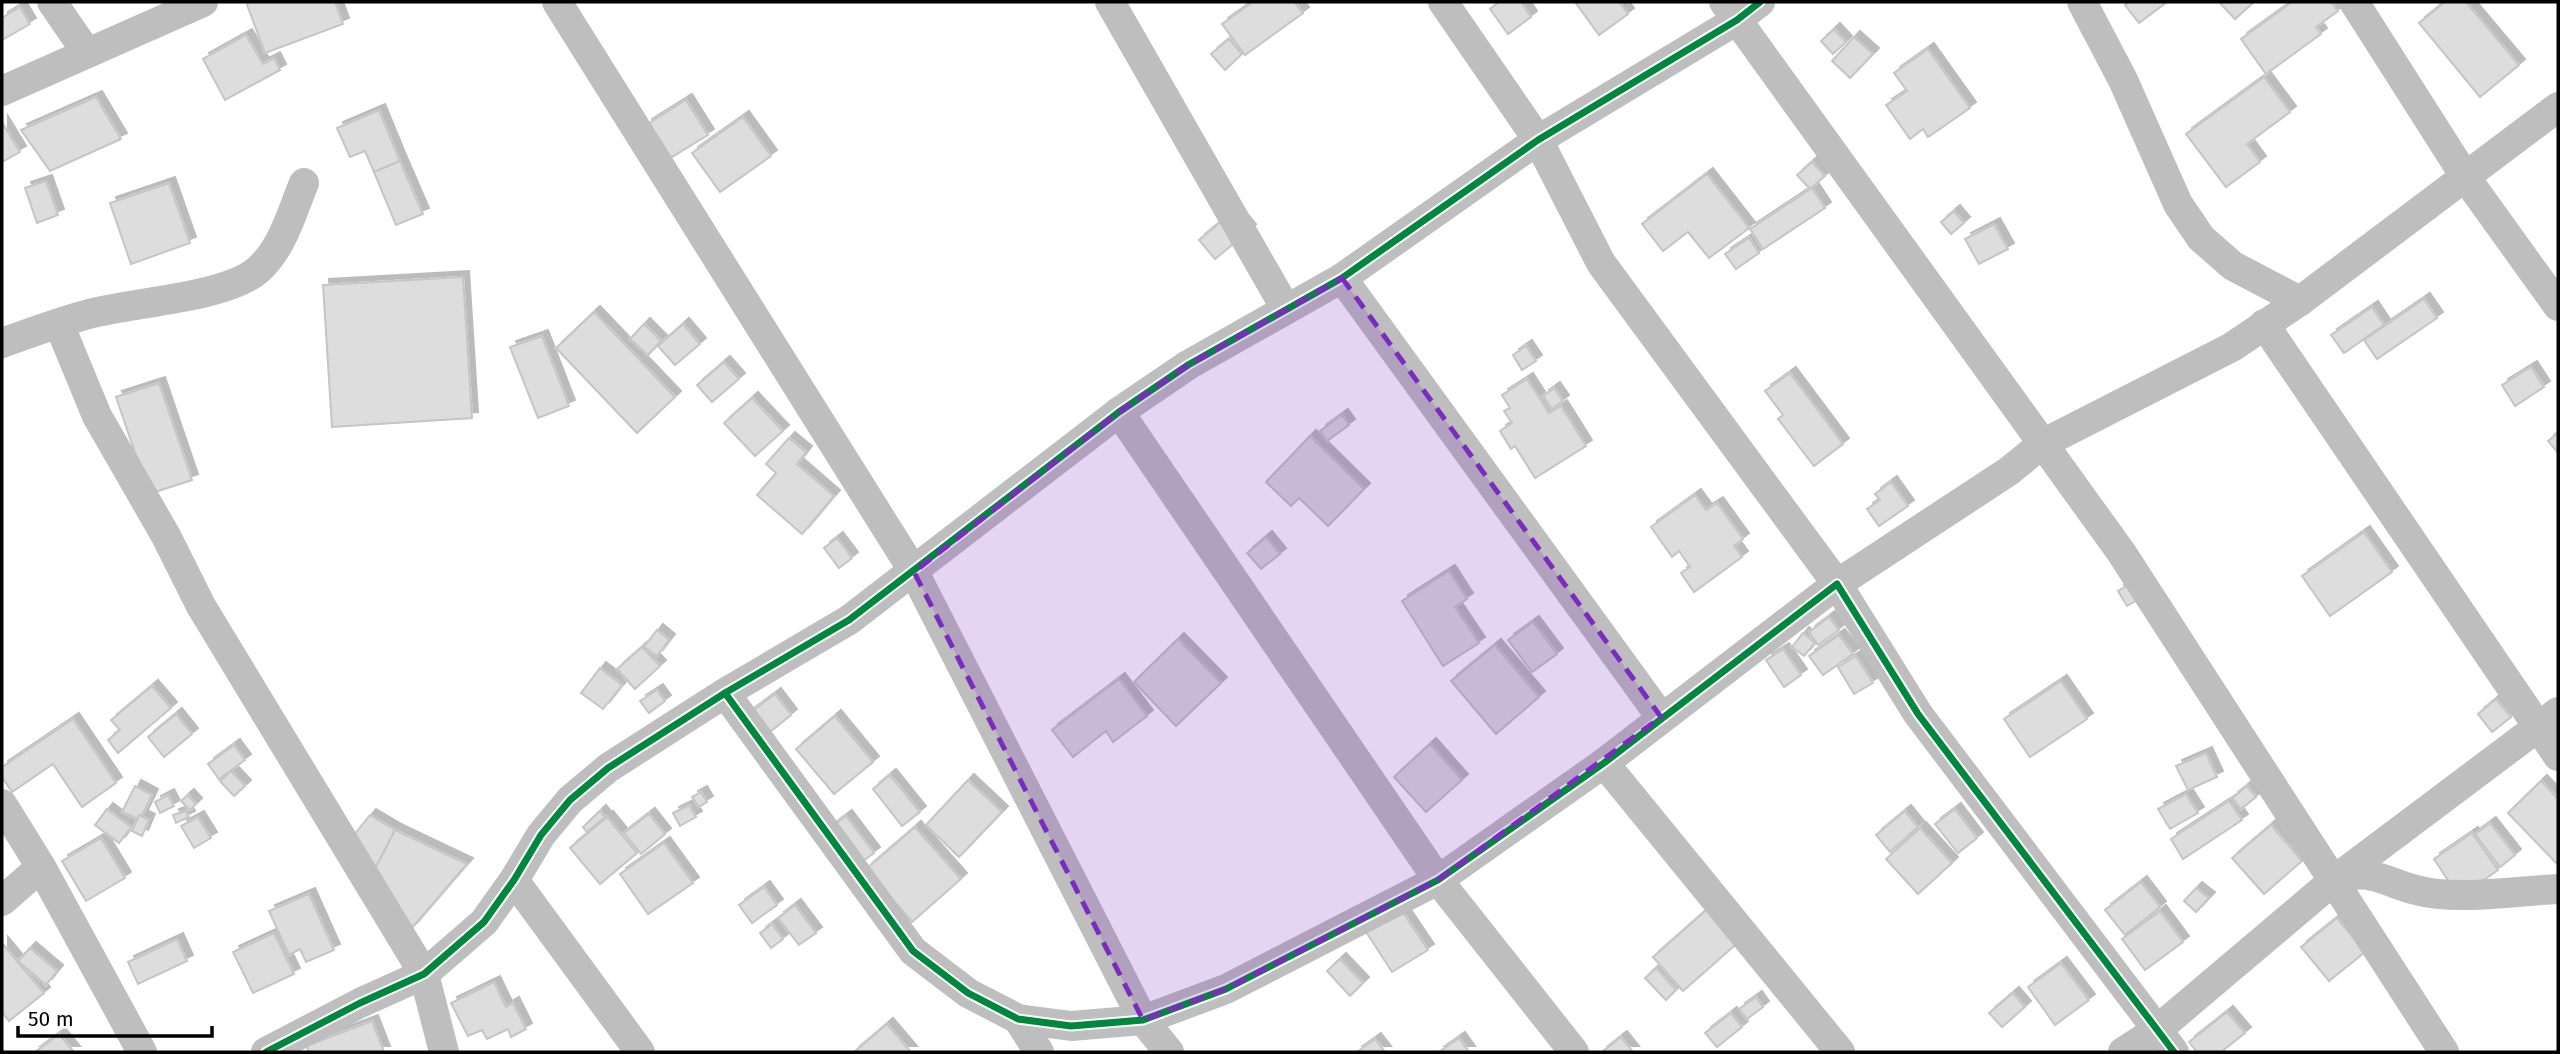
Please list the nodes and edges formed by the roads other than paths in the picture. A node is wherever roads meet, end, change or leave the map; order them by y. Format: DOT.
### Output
graph roads {
  1 [pos="52,2"];
  2 [pos="204,2"];
  3 [pos="557,2"];
  4 [pos="1110,2"];
  5 [pos="1443,2"];
  6 [pos="2082,2"];
  7 [pos="2354,2"];
  8 [pos="1740,8"];
  9 [pos="87,53"];
  10 [pos="2,91"];
  11 [pos="2558,107"];
  12 [pos="1538,140"];
  13 [pos="2466,178"];
  14 [pos="304,183"];
  15 [pos="1342,278"];
  16 [pos="2300,301"];
  17 [pos="2558,306"];
  18 [pos="1286,309"];
  19 [pos="59,324"];
  20 [pos="2264,324"];
  21 [pos="5,337"];
  22 [pos="1119,412"];
  23 [pos="2042,443"];
  24 [pos="914,572"];
  25 [pos="1837,584"];
  26 [pos="725,693"];
  27 [pos="1661,718"];
  28 [pos="2548,719"];
  29 [pos="2558,756"];
  30 [pos="1604,763"];
  31 [pos="2,804"];
  32 [pos="41,867"];
  33 [pos="514,880"];
  34 [pos="1438,880"];
  35 [pos="2333,881"];
  36 [pos="2558,889"];
  37 [pos="2,901"];
  38 [pos="424,974"];
  39 [pos="1018,1018"];
  40 [pos="1143,1020"];
  41 [pos="2165,1041"];
  42 [pos="142,1052"];
  43 [pos="266,1052"];
  44 [pos="444,1052"];
  45 [pos="640,1052"];
  46 [pos="1039,1052"];
  47 [pos="1169,1052"];
  48 [pos="1574,1052"];
  49 [pos="1840,1052"];
  50 [pos="2123,1052"];
  51 [pos="2444,1052"];
  1 -- 9 [label="street"];
  2 -- 9 [label="street"];
  3 -- 24 [label="street"];
  4 -- 18 [label="street"];
  5 -- 12 [label="street"];
  6 -- 16 [label="street"];
  7 -- 13 [label="street"];
  8 -- 12 [label="street"];
  8 -- 23 [label="street"];
  9 -- 10 [label="street"];
  11 -- 13 [label="street"];
  12 -- 15 [label="street"];
  12 -- 25 [label="street"];
  13 -- 16 [label="street"];
  13 -- 17 [label="street"];
  14 -- 19 [label="street"];
  15 -- 18 [label="street"];
  15 -- 27 [label="street"];
  16 -- 20 [label="street"];
  18 -- 22 [label="street"];
  19 -- 21 [label="street"];
  19 -- 38 [label="street"];
  20 -- 23 [label="street"];
  20 -- 28 [label="street"];
  22 -- 24 [label="street"];
  22 -- 34 [label="street"];
  23 -- 25 [label="street"];
  23 -- 35 [label="street"];
  24 -- 26 [label="street"];
  24 -- 40 [label="street"];
  25 -- 27 [label="street"];
  25 -- 41 [label="street"];
  26 -- 33 [label="street"];
  26 -- 39 [label="street"];
  27 -- 30 [label="street"];
  28 -- 29 [label="street"];
  28 -- 35 [label="street"];
  30 -- 34 [label="street"];
  30 -- 49 [label="street"];
  31 -- 32 [label="street"];
  32 -- 37 [label="street"];
  32 -- 42 [label="street"];
  33 -- 38 [label="street"];
  33 -- 45 [label="street"];
  34 -- 40 [label="street"];
  34 -- 48 [label="street"];
  35 -- 36 [label="street"];
  35 -- 41 [label="street"];
  35 -- 51 [label="street"];
  38 -- 43 [label="street"];
  38 -- 44 [label="street"];
  39 -- 40 [label="street"];
  39 -- 46 [label="street"];
  40 -- 47 [label="street"];
  41 -- 50 [label="street"];
}
